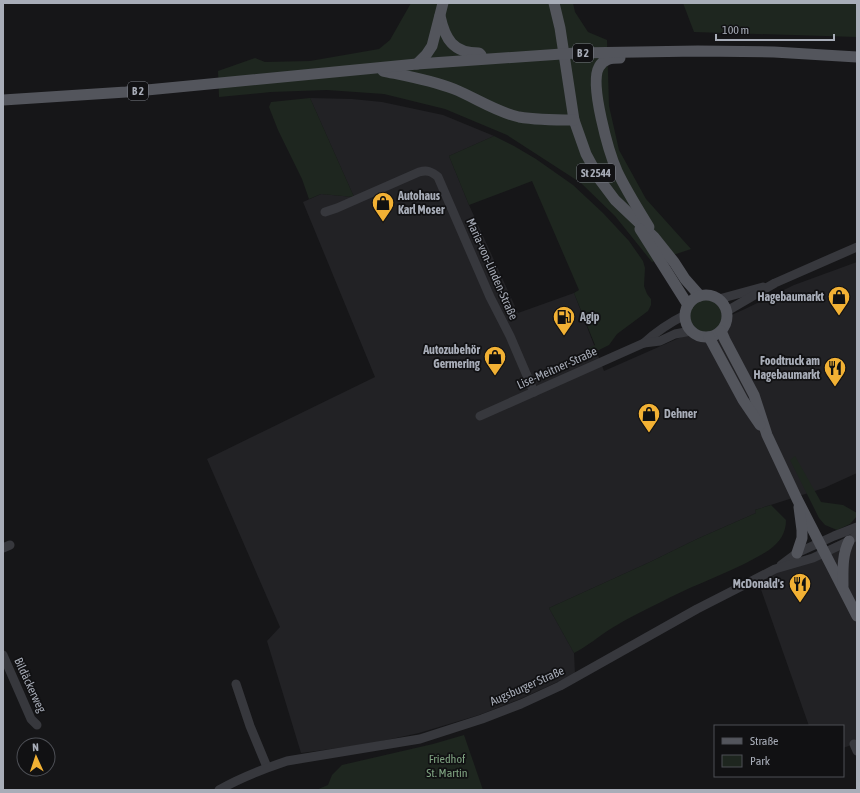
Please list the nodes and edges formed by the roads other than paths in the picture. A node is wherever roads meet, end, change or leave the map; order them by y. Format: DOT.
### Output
graph roads {
  1 [pos="443,3"];
  2 [pos="554,3"];
  3 [pos="440,16"];
  4 [pos="631,52"];
  5 [pos="857,57"];
  6 [pos="485,59"];
  7 [pos="417,64"];
  8 [pos="372,69"];
  9 [pos="3,100"];
  10 [pos="574,120"];
  11 [pos="325,212"];
  12 [pos="633,218"];
  13 [pos="654,237"];
  14 [pos="857,247"];
  15 [pos="775,283"];
  16 [pos="700,296"];
  17 [pos="719,299"];
  18 [pos="686,310"];
  19 [pos="727,312"];
  20 [pos="691,331"];
  21 [pos="721,331"];
  22 [pos="709,337"];
  23 [pos="644,343"];
  24 [pos="534,392"];
  25 [pos="480,416"];
  26 [pos="767,435"];
  27 [pos="797,498"];
  28 [pos="857,527"];
  29 [pos="853,538"];
  30 [pos="823,547"];
  31 [pos="797,553"];
  32 [pos="775,569"];
  33 [pos="844,589"];
  34 [pos="857,616"];
  35 [pos="3,655"];
  36 [pos="236,684"];
  37 [pos="37,725"];
  38 [pos="267,768"];
  39 [pos="219,790"];
  1 -- 3 [label="main road"];
  2 -- 10 [label="main road, St 2544"];
  3 -- 6 [label="main road"];
  3 -- 7 [label="main road"];
  4 -- 5 [label="main road, B 2"];
  4 -- 6 [label="main road, B 2"];
  4 -- 13 [label="main road"];
  6 -- 7 [label="main road, B 2"];
  7 -- 8 [label="main road, B 2"];
  8 -- 9 [label="main road, B 2"];
  8 -- 10 [label="main road"];
  10 -- 12 [label="main road, St 2544"];
  11 -- 24 [label="street, Maria-von-Linden-Straße"];
  12 -- 13 [label="main road, St 2544"];
  12 -- 18 [label="main road, St 2544"];
  13 -- 16 [label="main road, St 2544"];
  14 -- 15 [label="street"];
  15 -- 17 [label="street"];
  15 -- 19 [label="street"];
  16 -- 17 [label="main road"];
  16 -- 18 [label="main road"];
  17 -- 19 [label="main road"];
  18 -- 20 [label="main road, St 2544"];
  18 -- 23 [label="street, Lise-Meitner-Straße"];
  19 -- 21 [label="main road"];
  20 -- 22 [label="main road"];
  20 -- 23 [label="street, Lise-Meitner-Straße"];
  21 -- 22 [label="main road"];
  21 -- 26 [label="main road"];
  22 -- 26 [label="main road"];
  23 -- 24 [label="street, Lise-Meitner-Straße"];
  24 -- 25 [label="street, Lise-Meitner-Straße"];
  26 -- 27 [label="main road"];
  27 -- 30 [label="main road"];
  27 -- 31 [label="main road"];
  28 -- 30 [label="street"];
  29 -- 30 [label="street"];
  29 -- 33 [label="main road"];
  30 -- 31 [label="street, Augsburger Straße"];
  30 -- 32 [label="street, Augsburger Straße"];
  30 -- 33 [label="main road"];
  31 -- 32 [label="street, Augsburger Straße"];
  32 -- 38 [label="street, Augsburger Straße"];
  33 -- 34 [label="main road"];
  35 -- 37 [label="street, Bildäckerweg"];
  36 -- 38 [label="street"];
  38 -- 39 [label="street, Augsburger Straße"];
}
